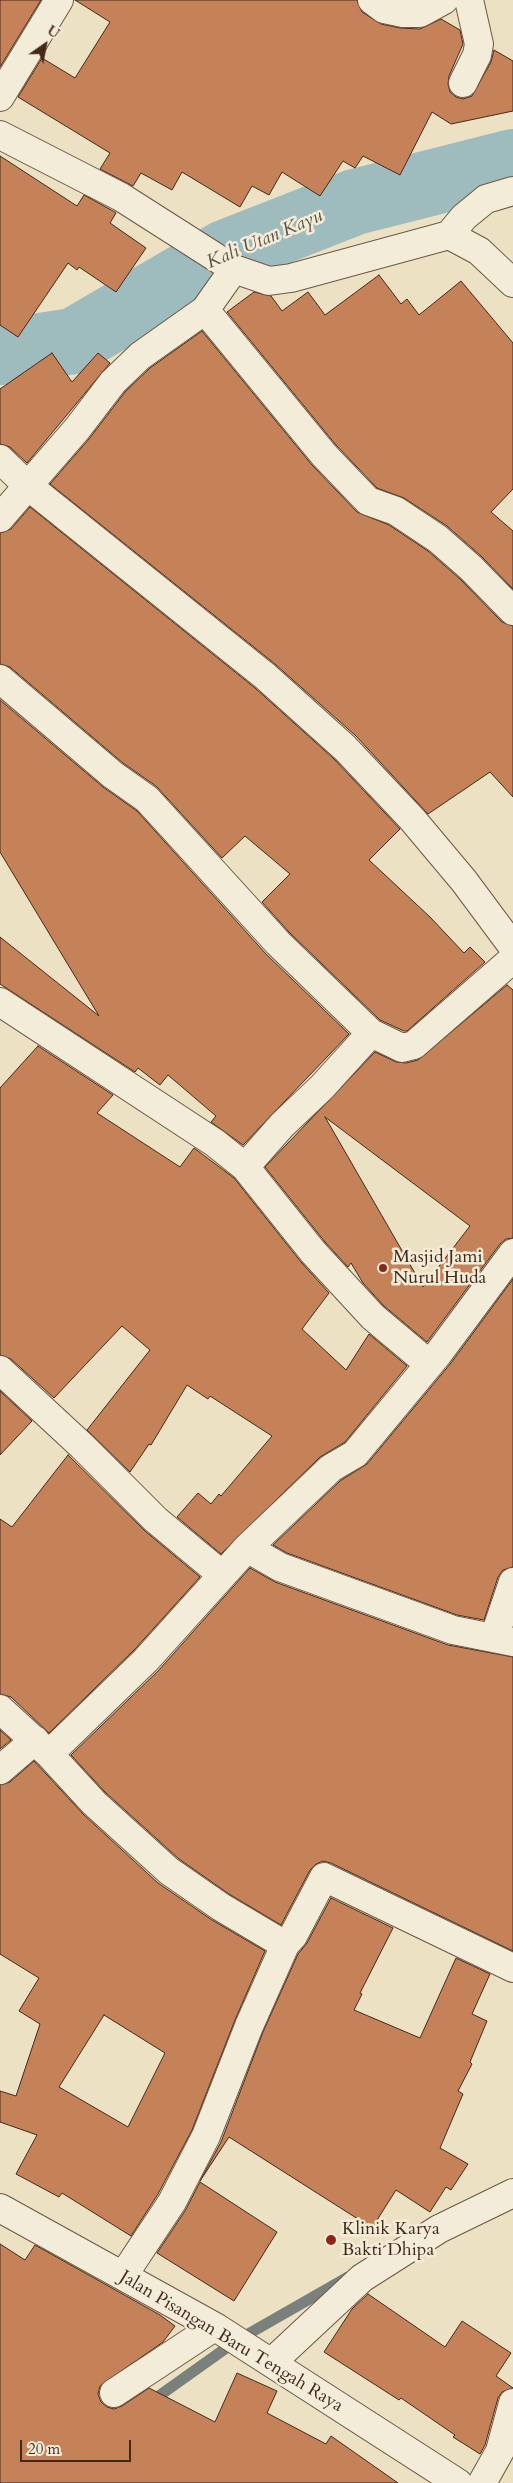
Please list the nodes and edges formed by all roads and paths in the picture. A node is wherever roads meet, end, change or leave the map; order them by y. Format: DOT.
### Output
graph roads {
  1 [pos="59,0"];
  2 [pos="372,0"];
  3 [pos="444,0"];
  4 [pos="469,0"];
  5 [pos="463,83"];
  6 [pos="0,97"];
  7 [pos="0,135"];
  8 [pos="513,191"];
  9 [pos="449,235"];
  10 [pos="232,268"];
  11 [pos="513,283"];
  12 [pos="206,310"];
  13 [pos="0,459"];
  14 [pos="27,485"];
  15 [pos="0,518"];
  16 [pos="513,611"];
  17 [pos="0,679"];
  18 [pos="513,947"];
  19 [pos="513,959"];
  20 [pos="0,1002"];
  21 [pos="370,1033"];
  22 [pos="245,1167"];
  23 [pos="513,1254"];
  24 [pos="430,1364"];
  25 [pos="0,1370"];
  26 [pos="246,1548"];
  27 [pos="221,1574"];
  28 [pos="513,1582"];
  29 [pos="504,1640"];
  30 [pos="0,1709"];
  31 [pos="42,1747"];
  32 [pos="0,1770"];
  33 [pos="285,1945"];
  34 [pos="513,1968"];
  35 [pos="508,2199"];
  36 [pos="0,2208"];
  37 [pos="123,2276"];
  38 [pos="215,2328"];
  39 [pos="262,2356"];
  40 [pos="114,2393"];
  41 [pos="513,2403"];
  42 [pos="458,2483"];
  43 [pos="482,2483"];
  1 -- 6 [label="street"];
  2 -- 3 [label="street"];
  4 -- 5 [label="street"];
  7 -- 10 [label="street"];
  8 -- 9 [label="street"];
  9 -- 10 [label="street"];
  9 -- 11 [label="street"];
  10 -- 12 [label="street"];
  12 -- 14 [label="street"];
  12 -- 16 [label="street"];
  13 -- 14 [label="street"];
  14 -- 15 [label="street"];
  14 -- 18 [label="street"];
  17 -- 21 [label="street"];
  19 -- 21 [label="street"];
  20 -- 22 [label="street"];
  21 -- 22 [label="street"];
  22 -- 24 [label="street"];
  23 -- 24 [label="street"];
  24 -- 26 [label="street"];
  25 -- 27 [label="street"];
  26 -- 27 [label="street"];
  26 -- 29 [label="street"];
  27 -- 31 [label="street"];
  28 -- 29 [label="street"];
  30 -- 31 [label="street"];
  31 -- 32 [label="street"];
  31 -- 33 [label="street"];
  33 -- 34 [label="street"];
  33 -- 37 [label="street"];
  35 -- 39 [label="street"];
  36 -- 37 [label="street, Jalan Pisangan Baru Tengah Raya"];
  37 -- 38 [label="street, Jalan Pisangan Baru Tengah Raya"];
  38 -- 39 [label="street, Jalan Pisangan Baru Tengah Raya"];
  38 -- 40 [label="street"];
  39 -- 42 [label="street, Jalan Pisangan Baru Tengah Raya"];
  41 -- 43 [label="street"];
}
